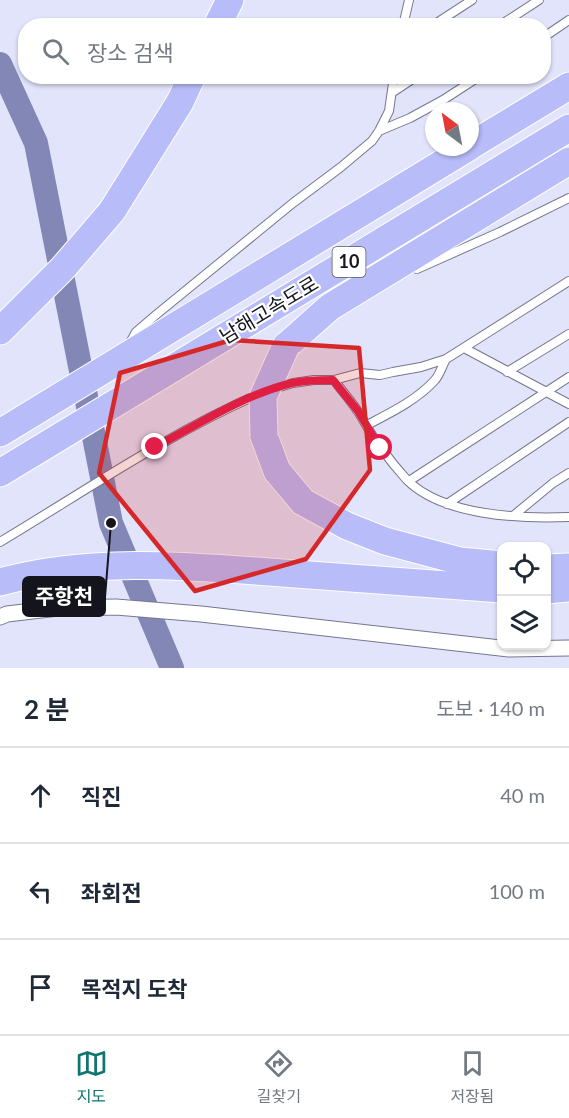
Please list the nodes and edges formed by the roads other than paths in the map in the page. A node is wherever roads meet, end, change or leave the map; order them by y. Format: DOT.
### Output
graph roads {
  1 [pos="230,0"];
  2 [pos="419,0"];
  3 [pos="472,0"];
  4 [pos="539,0"];
  5 [pos="409,4"];
  6 [pos="221,18"];
  7 [pos="444,18"];
  8 [pos="511,18"];
  9 [pos="569,20"];
  10 [pos="551,31"];
  11 [pos="188,84"];
  12 [pos="394,84"];
  13 [pos="405,84"];
  14 [pos="468,84"];
  15 [pos="569,86"];
  16 [pos="393,92"];
  17 [pos="569,128"];
  18 [pos="379,131"];
  19 [pos="479,141"];
  20 [pos="454,156"];
  21 [pos="569,160"];
  22 [pos="569,198"];
  23 [pos="404,274"];
  24 [pos="394,279"];
  25 [pos="569,281"];
  26 [pos="330,307"];
  27 [pos="0,331"];
  28 [pos="569,334"];
  29 [pos="464,348"];
  30 [pos="446,359"];
  31 [pos="120,360"];
  32 [pos="507,372"];
  33 [pos="569,376"];
  34 [pos="333,380"];
  35 [pos="545,392"];
  36 [pos="569,404"];
  37 [pos="569,422"];
  38 [pos="366,425"];
  39 [pos="0,433"];
  40 [pos="0,473"];
  41 [pos="569,473"];
  42 [pos="409,481"];
  43 [pos="447,504"];
  44 [pos="513,516"];
  45 [pos="569,518"];
  46 [pos="0,542"];
  47 [pos="497,565"];
  48 [pos="569,567"];
  49 [pos="551,568"];
  50 [pos="0,582"];
  51 [pos="569,588"];
  52 [pos="497,589"];
  53 [pos="551,590"];
  54 [pos="0,617"];
  55 [pos="569,648"];
  1 -- 6 [label="highway"];
  2 -- 5 [label="lane"];
  3 -- 7 [label="lane"];
  4 -- 8 [label="lane"];
  9 -- 10 [label="lane"];
  11 -- 27 [label="highway"];
  12 -- 16 [label="lane"];
  13 -- 16 [label="lane"];
  14 -- 18 [label="lane"];
  15 -- 19 [label="highway, 남해고속도로 / 10"];
  16 -- 18 [label="lane"];
  17 -- 40 [label="highway, 남해고속도로 / 10"];
  18 -- 31 [label="lane"];
  20 -- 31 [label="highway, 남해고속도로 / 10"];
  21 -- 26 [label="highway"];
  22 -- 23 [label="lane"];
  24 -- 26 [label="lane"];
  25 -- 29 [label="lane"];
  26 -- 47 [label="highway, bridge"];
  28 -- 32 [label="lane"];
  29 -- 30 [label="lane"];
  29 -- 32 [label="lane"];
  30 -- 34 [label="lane"];
  30 -- 38 [label="lane"];
  31 -- 39 [label="highway, 남해고속도로 / 10"];
  32 -- 35 [label="lane"];
  33 -- 35 [label="lane"];
  34 -- 38 [label="lane"];
  34 -- 46 [label="lane"];
  35 -- 36 [label="lane"];
  35 -- 42 [label="lane"];
  37 -- 43 [label="lane"];
  38 -- 42 [label="lane"];
  41 -- 44 [label="lane"];
  42 -- 43 [label="lane"];
  43 -- 44 [label="lane"];
  44 -- 45 [label="lane"];
  48 -- 49 [label="highway"];
  50 -- 52 [label="highway"];
  51 -- 53 [label="highway"];
  54 -- 55 [label="street"];
}
